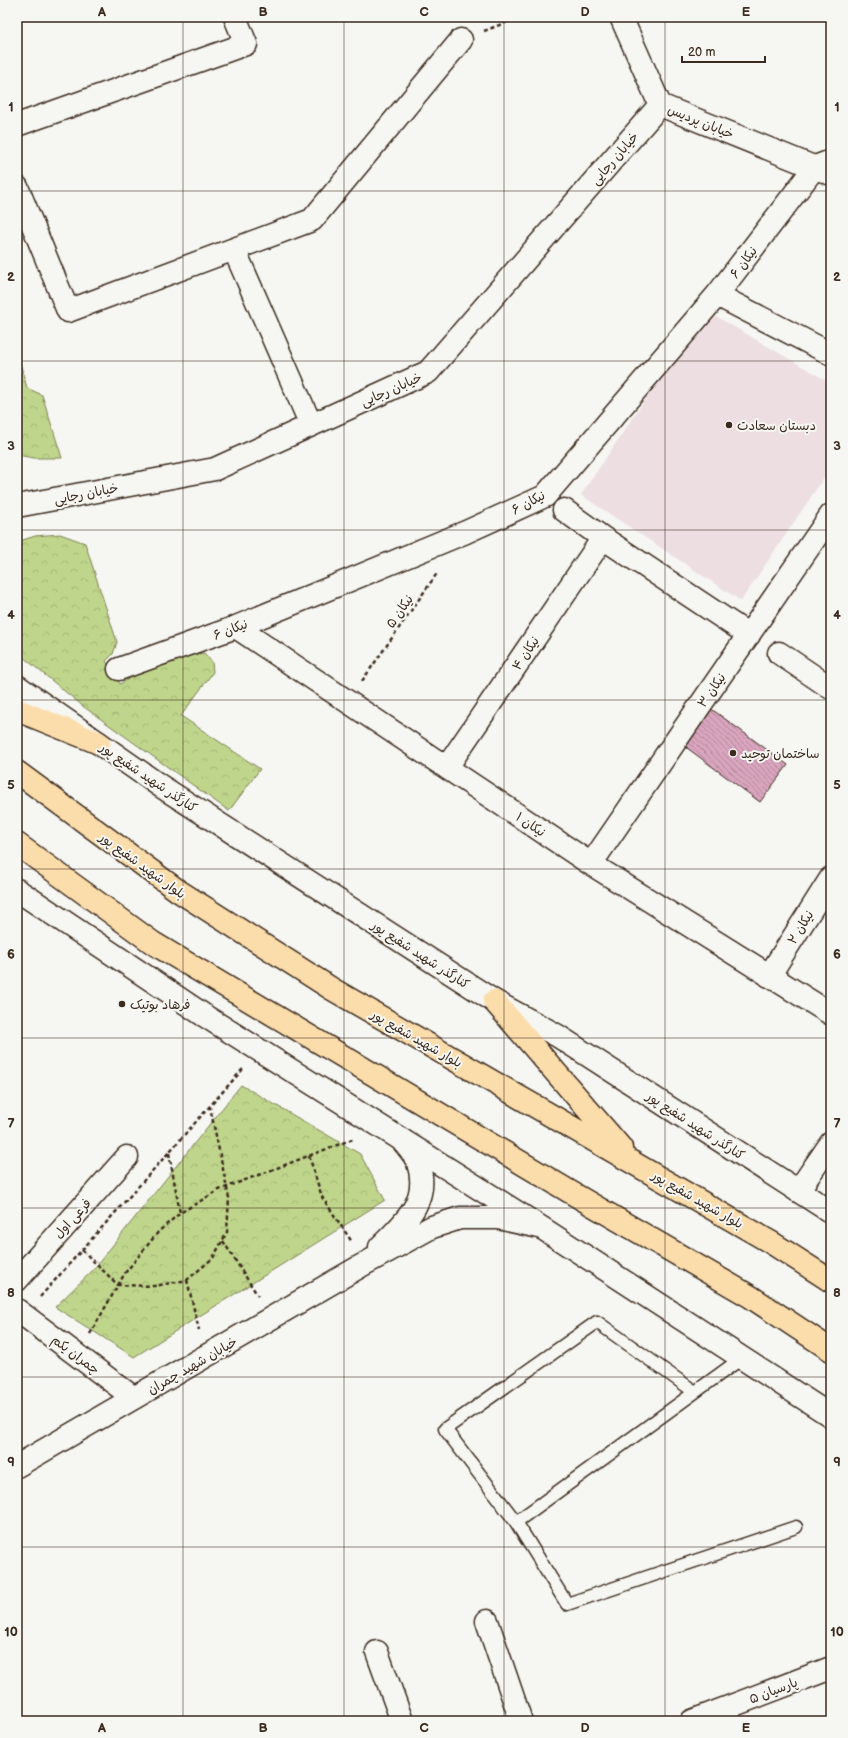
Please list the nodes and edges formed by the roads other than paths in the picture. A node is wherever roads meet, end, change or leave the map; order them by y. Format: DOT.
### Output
graph roads {
  1 [pos="235,17"];
  2 [pos="621,17"];
  3 [pos="461,40"];
  4 [pos="660,105"];
  5 [pos="17,125"];
  6 [pos="826,167"];
  7 [pos="17,188"];
  8 [pos="234,249"];
  9 [pos="717,295"];
  10 [pos="831,354"];
  11 [pos="311,425"];
  12 [pos="17,506"];
  13 [pos="564,510"];
  14 [pos="831,515"];
  15 [pos="603,538"];
  16 [pos="236,627"];
  17 [pos="749,635"];
  18 [pos="779,653"];
  19 [pos="119,669"];
  20 [pos="17,686"];
  21 [pos="831,688"];
  22 [pos="17,710"];
  23 [pos="99,743"];
  24 [pos="447,767"];
  25 [pos="17,772"];
  26 [pos="17,844"];
  27 [pos="591,864"];
  28 [pos="831,878"];
  29 [pos="17,890"];
  30 [pos="769,976"];
  31 [pos="494,1001"];
  32 [pos="831,1014"];
  33 [pos="402,1140"];
  34 [pos="831,1143"];
  35 [pos="127,1157"];
  36 [pos="632,1161"];
  37 [pos="798,1191"];
  38 [pos="831,1212"];
  39 [pos="542,1228"];
  40 [pos="366,1263"];
  41 [pos="17,1280"];
  42 [pos="831,1281"];
  43 [pos="20,1312"];
  44 [pos="831,1350"];
  45 [pos="742,1358"];
  46 [pos="695,1392"];
  47 [pos="134,1398"];
  48 [pos="831,1416"];
  49 [pos="17,1466"];
  50 [pos="516,1522"];
  51 [pos="796,1527"];
  52 [pos="487,1621"];
  53 [pos="377,1652"];
  54 [pos="831,1668"];
  55 [pos="402,1721"];
  56 [pos="521,1721"];
  57 [pos="692,1721"];
  1 -- 5 [label="street"];
  2 -- 4 [label="street, خیابان پردیس"];
  3 -- 8 [label="street"];
  4 -- 6 [label="street, خیابان پردیس"];
  4 -- 11 [label="street, خیابان رجایی"];
  6 -- 9 [label="street, نیکان ۶"];
  7 -- 8 [label="street"];
  8 -- 11 [label="street"];
  9 -- 10 [label="street"];
  9 -- 16 [label="street, نیکان ۶"];
  11 -- 12 [label="street, خیابان رجایی"];
  13 -- 15 [label="street"];
  14 -- 17 [label="street, نیکان ۳"];
  15 -- 17 [label="street"];
  15 -- 24 [label="street, نیکان ۴"];
  16 -- 19 [label="street, نیکان ۶"];
  16 -- 24 [label="street, نیکان ۱"];
  17 -- 27 [label="street, نیکان ۳"];
  18 -- 21 [label="street"];
  20 -- 23 [label="street, کنارگذر شهید شفیع پور"];
  22 -- 23 [label="main road"];
  23 -- 31 [label="street, کنارگذر شهید شفیع پور"];
  24 -- 27 [label="street, نیکان ۱"];
  25 -- 36 [label="main road, بلوار شهید شفیع پور"];
  26 -- 44 [label="main road"];
  27 -- 30 [label="street, نیکان ۱"];
  28 -- 30 [label="street, نیکان ۲"];
  29 -- 33 [label="street"];
  30 -- 32 [label="street, نیکان ۱"];
  31 -- 36 [label="main road"];
  31 -- 37 [label="street, کنارگذر شهید شفیع پور"];
  33 -- 39 [label="street"];
  33 -- 40 [label="street"];
  34 -- 37 [label="street"];
  35 -- 41 [label="street, فرعی اول"];
  36 -- 42 [label="main road, بلوار شهید شفیع پور"];
  37 -- 38 [label="street, کنارگذر شهید شفیع پور"];
  39 -- 40 [label="street"];
  39 -- 45 [label="street"];
  40 -- 47 [label="street, خیابان شهید چمران"];
  43 -- 47 [label="street, چمران یکم"];
  45 -- 46 [label="lane"];
  45 -- 48 [label="street"];
  46 -- 50 [label="lane"];
  46 -- 50 [label="lane"];
  47 -- 49 [label="street, خیابان شهید چمران"];
  50 -- 51 [label="lane"];
  52 -- 56 [label="street"];
  53 -- 55 [label="street"];
  54 -- 57 [label="street, پارسیان ۵"];
}
